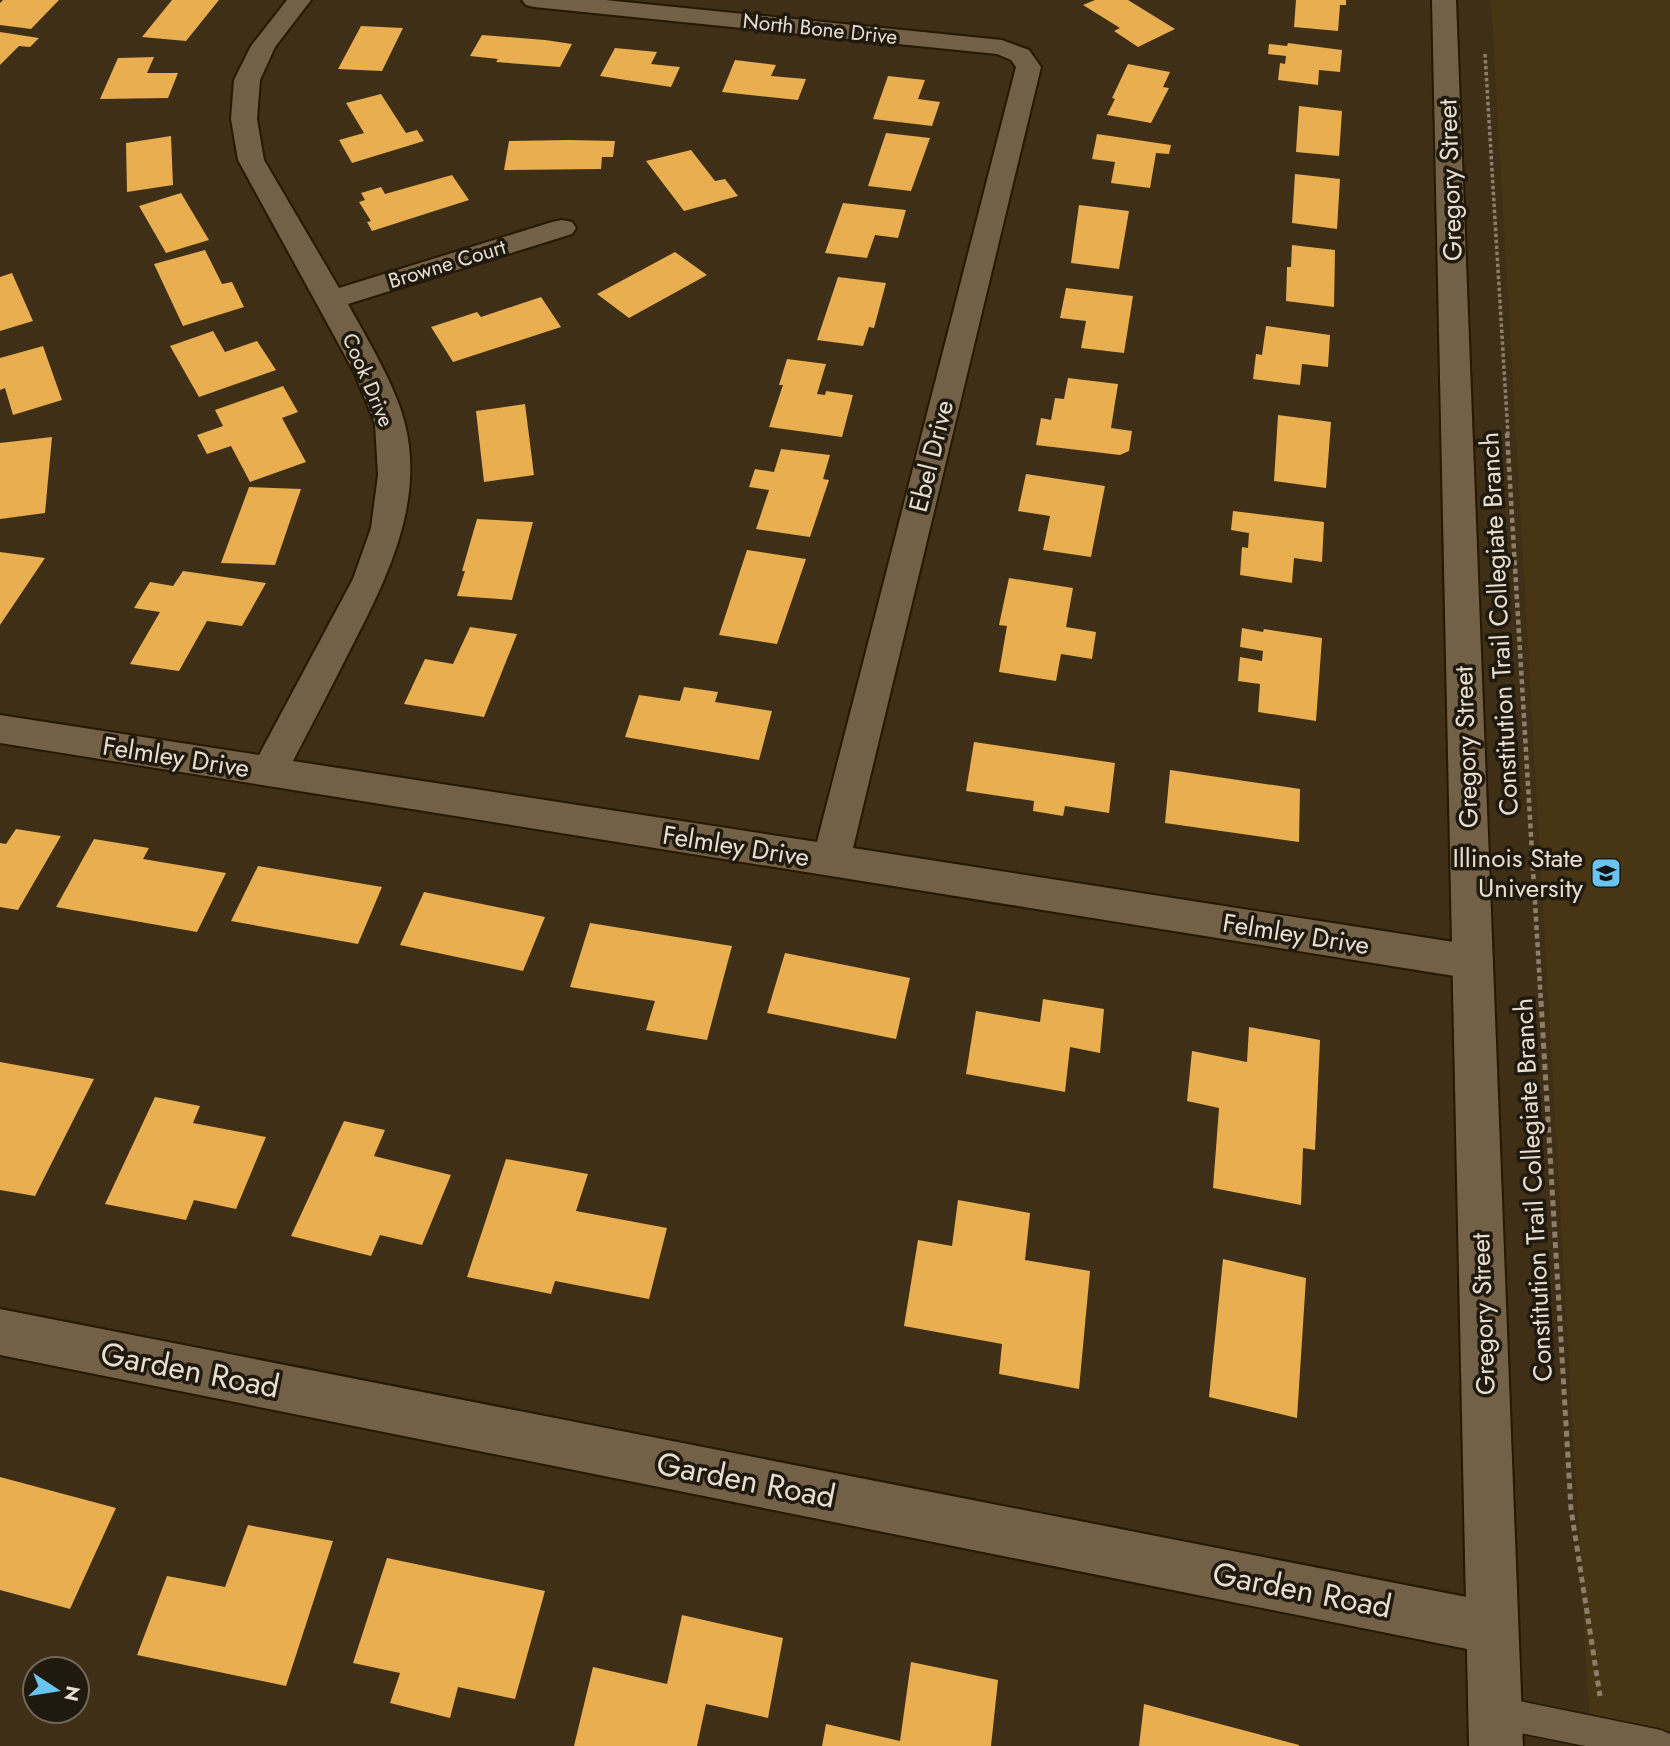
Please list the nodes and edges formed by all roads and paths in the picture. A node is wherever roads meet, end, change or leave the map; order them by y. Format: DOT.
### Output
graph roads {
  1 [pos="299,0"];
  2 [pos="534,0"];
  3 [pos="1444,0"];
  4 [pos="1484,42"];
  5 [pos="1020,55"];
  6 [pos="562,228"];
  7 [pos="331,300"];
  8 [pos="0,729"];
  9 [pos="269,772"];
  10 [pos="831,861"];
  11 [pos="1473,962"];
  12 [pos="0,1332"];
  13 [pos="1492,1628"];
  14 [pos="1495,1729"];
  15 [pos="1602,1734"];
  16 [pos="1661,1746"];
  1 -- 7 [label="street, Cook Drive"];
  2 -- 5 [label="street, North Bone Drive"];
  3 -- 11 [label="street, Gregory Street"];
  4 -- 15 [label="path, Constitution Trail Collegiate Branch"];
  5 -- 10 [label="street, Ebel Drive"];
  6 -- 7 [label="street, Browne Court"];
  7 -- 9 [label="street, Cook Drive"];
  8 -- 9 [label="street, Felmley Drive"];
  9 -- 10 [label="street, Felmley Drive"];
  10 -- 11 [label="street, Felmley Drive"];
  11 -- 13 [label="street, Gregory Street"];
  12 -- 13 [label="street, Garden Road"];
  13 -- 14 [label="street, Gregory Street"];
  14 -- 15 [label="lane"];
  15 -- 16 [label="lane"];
}
